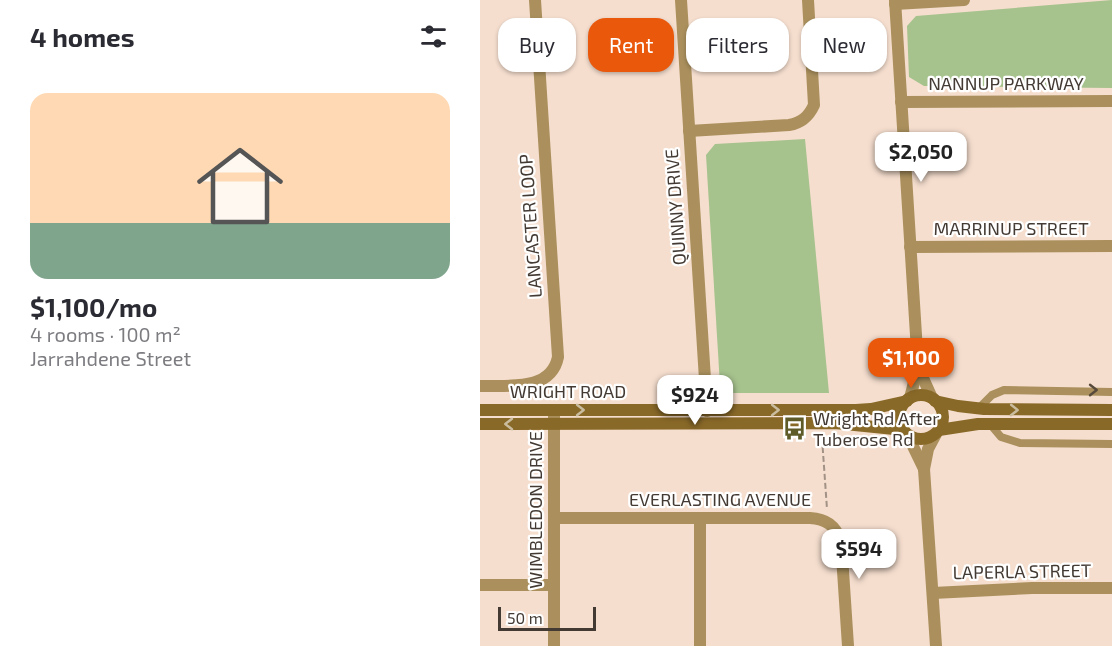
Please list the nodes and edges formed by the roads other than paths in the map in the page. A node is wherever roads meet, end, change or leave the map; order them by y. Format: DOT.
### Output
graph roads {
  1 [pos="535,0"];
  2 [pos="681,0"];
  3 [pos="808,0"];
  4 [pos="964,0"];
  5 [pos="895,2"];
  6 [pos="1112,101"];
  7 [pos="901,102"];
  8 [pos="689,131"];
  9 [pos="1112,246"];
  10 [pos="910,247"];
  11 [pos="918,367"];
  12 [pos="480,386"];
  13 [pos="1112,392"];
  14 [pos="908,400"];
  15 [pos="934,400"];
  16 [pos="554,409"];
  17 [pos="978,409"];
  18 [pos="480,410"];
  19 [pos="1112,410"];
  20 [pos="707,411"];
  21 [pos="554,423"];
  22 [pos="480,424"];
  23 [pos="990,424"];
  24 [pos="1112,424"];
  25 [pos="905,432"];
  26 [pos="937,432"];
  27 [pos="1112,444"];
  28 [pos="924,468"];
  29 [pos="554,518"];
  30 [pos="700,518"];
  31 [pos="480,585"];
  32 [pos="554,585"];
  33 [pos="1112,588"];
  34 [pos="933,592"];
  35 [pos="554,646"];
  36 [pos="700,646"];
  37 [pos="848,646"];
  38 [pos="936,646"];
  1 -- 12 [label="street, LANCASTER LOOP"];
  2 -- 8 [label="street, QUINNY DRIVE"];
  3 -- 8 [label="street"];
  4 -- 5 [label="street"];
  5 -- 7 [label="street"];
  6 -- 7 [label="street, NANNUP PARKWAY"];
  7 -- 10 [label="street"];
  8 -- 20 [label="street, QUINNY DRIVE"];
  9 -- 10 [label="street, MARRINUP STREET"];
  10 -- 11 [label="street"];
  11 -- 14 [label="street"];
  11 -- 15 [label="street"];
  17 -- 13 [label="lane, one-way"];
  14 -- 15 [label="main road"];
  20 -- 14 [label="main road, WRIGHT ROAD, one-way"];
  14 -- 25 [label="main road"];
  15 -- 17 [label="main road"];
  15 -- 26 [label="main road"];
  16 -- 18 [label="main road, WRIGHT ROAD"];
  16 -- 20 [label="main road, WRIGHT ROAD, one-way"];
  16 -- 21 [label="street, WIMBLEDON DRIVE"];
  17 -- 19 [label="main road, one-way"];
  21 -- 22 [label="main road, WRIGHT ROAD, one-way"];
  21 -- 25 [label="main road, WRIGHT ROAD"];
  21 -- 29 [label="street, WIMBLEDON DRIVE"];
  23 -- 24 [label="main road"];
  23 -- 26 [label="main road"];
  23 -- 27 [label="lane"];
  25 -- 26 [label="main road"];
  25 -- 28 [label="street"];
  26 -- 28 [label="street"];
  28 -- 34 [label="street"];
  29 -- 30 [label="street, EVERLASTING AVENUE"];
  29 -- 32 [label="street, WIMBLEDON DRIVE"];
  30 -- 36 [label="street"];
  30 -- 37 [label="street, EVERLASTING AVENUE"];
  31 -- 32 [label="street"];
  32 -- 35 [label="street, WIMBLEDON DRIVE"];
  33 -- 34 [label="street, LAPERLA STREET"];
  34 -- 38 [label="street"];
}
